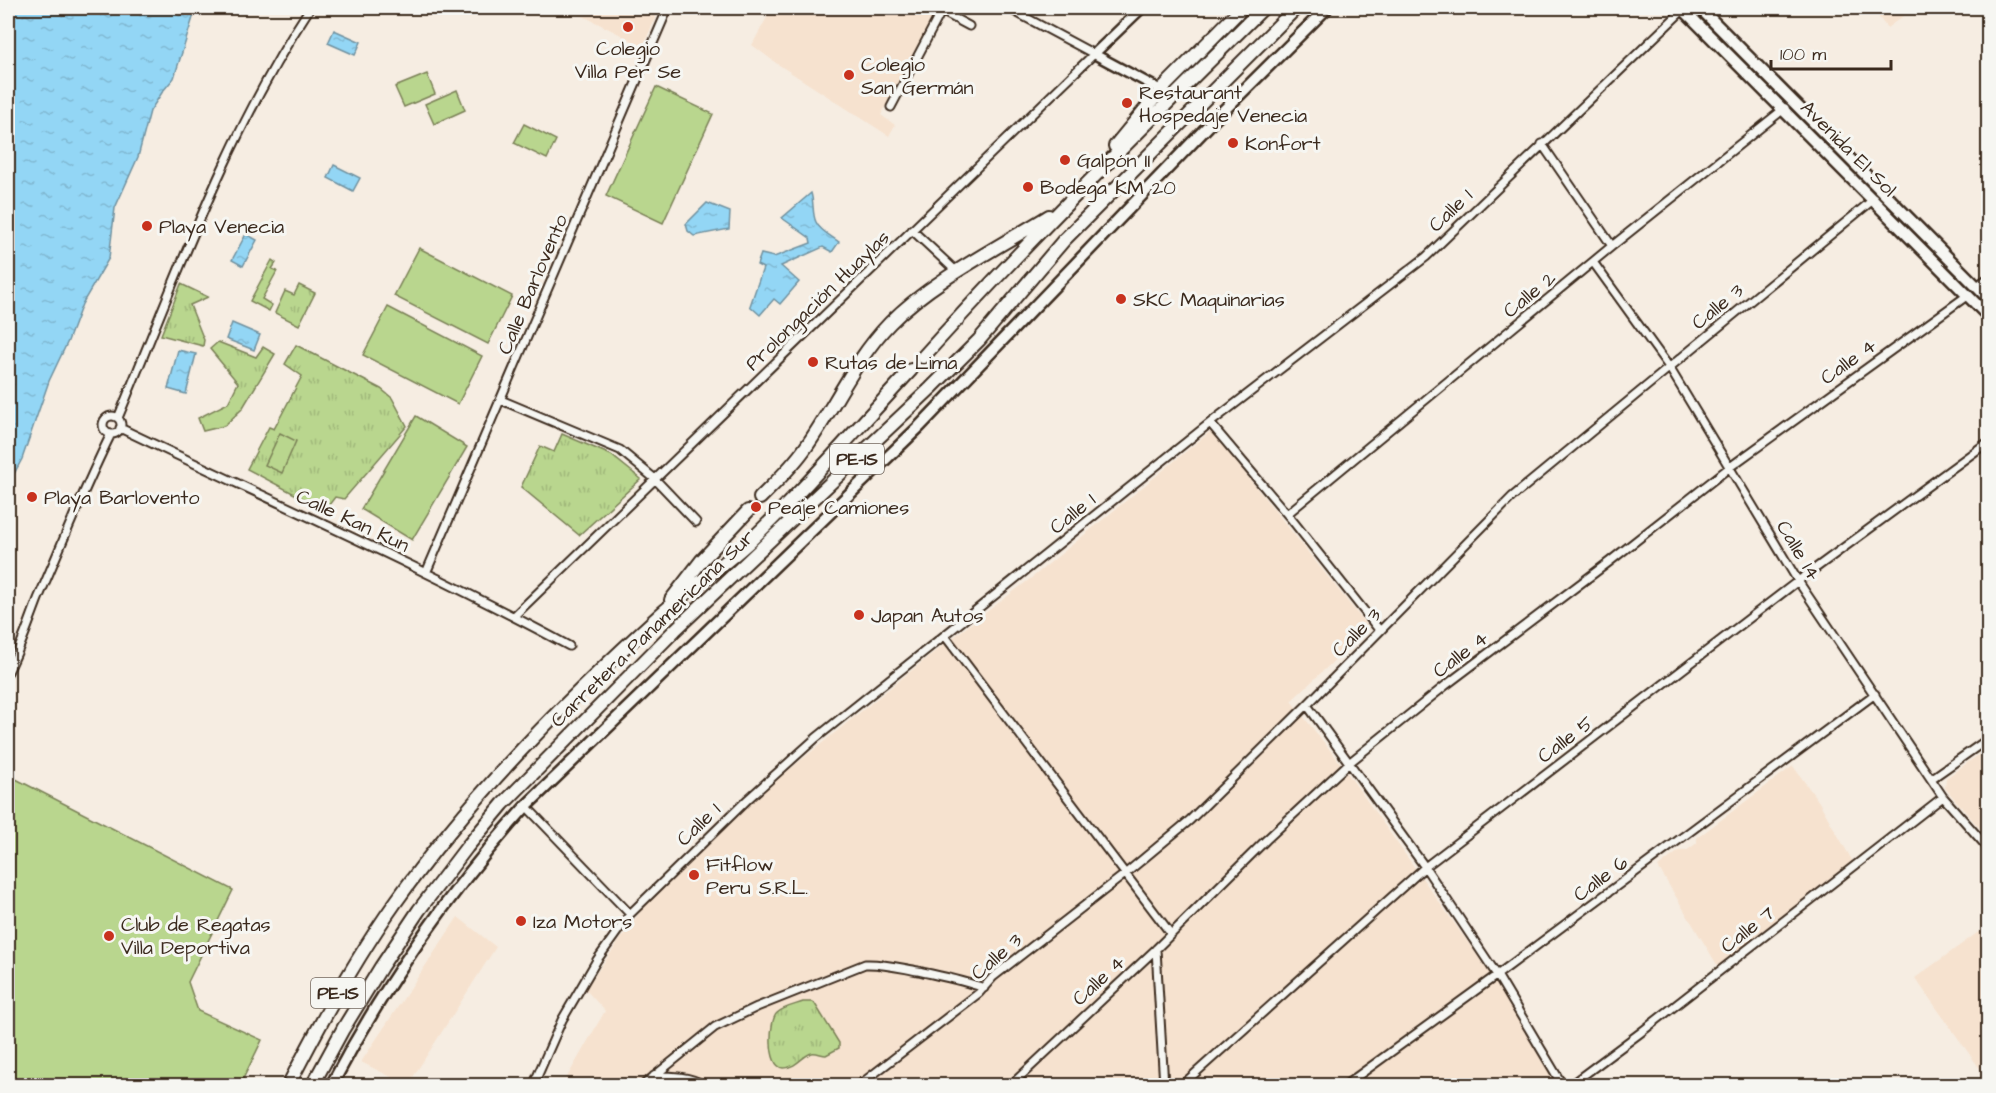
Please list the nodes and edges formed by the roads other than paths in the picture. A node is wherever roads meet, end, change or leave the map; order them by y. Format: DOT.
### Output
graph roads {
  1 [pos="310,8"];
  2 [pos="668,8"];
  3 [pos="1008,8"];
  4 [pos="1142,8"];
  5 [pos="1242,8"];
  6 [pos="1263,8"];
  7 [pos="1296,8"];
  8 [pos="1327,8"];
  9 [pos="1683,8"];
  10 [pos="1700,8"];
  11 [pos="942,9"];
  12 [pos="969,26"];
  13 [pos="1094,54"];
  14 [pos="1161,90"];
  15 [pos="1789,105"];
  16 [pos="891,107"];
  17 [pos="1542,144"];
  18 [pos="1076,194"];
  19 [pos="1874,199"];
  20 [pos="1063,208"];
  21 [pos="912,230"];
  22 [pos="1612,246"];
  23 [pos="1593,262"];
  24 [pos="957,272"];
  25 [pos="1989,278"];
  26 [pos="1977,286"];
  27 [pos="1968,295"];
  28 [pos="1989,298"];
  29 [pos="1989,316"];
  30 [pos="924,357"];
  31 [pos="1669,367"];
  32 [pos="911,370"];
  33 [pos="501,400"];
  34 [pos="118,418"];
  35 [pos="1210,423"];
  36 [pos="120,429"];
  37 [pos="111,434"];
  38 [pos="1989,442"];
  39 [pos="1730,467"];
  40 [pos="655,479"];
  41 [pos="760,498"];
  42 [pos="747,511"];
  43 [pos="1287,514"];
  44 [pos="696,522"];
  45 [pos="426,573"];
  46 [pos="1798,581"];
  47 [pos="662,613"];
  48 [pos="514,616"];
  49 [pos="1380,631"];
  50 [pos="945,636"];
  51 [pos="568,646"];
  52 [pos="8,672"];
  53 [pos="1875,694"];
  54 [pos="1307,705"];
  55 [pos="1989,739"];
  56 [pos="1349,763"];
  57 [pos="1931,779"];
  58 [pos="1943,797"];
  59 [pos="526,807"];
  60 [pos="1989,848"];
  61 [pos="1425,867"];
  62 [pos="1125,874"];
  63 [pos="630,914"];
  64 [pos="1171,934"];
  65 [pos="1156,949"];
  66 [pos="1497,975"];
  67 [pos="984,988"];
  68 [pos="654,1076"];
  69 [pos="288,1086"];
  70 [pos="312,1086"];
  71 [pos="332,1086"];
  72 [pos="532,1086"];
  73 [pos="642,1086"];
  74 [pos="706,1086"];
  75 [pos="858,1086"];
  76 [pos="1010,1086"];
  77 [pos="1164,1086"];
  78 [pos="1181,1086"];
  79 [pos="1344,1086"];
  80 [pos="1563,1086"];
  81 [pos="1569,1086"];
  1 -- 34 [label="street"];
  2 -- 33 [label="street, Calle Barlovento"];
  3 -- 13 [label="street"];
  4 -- 13 [label="street, Prolongación Huaylas"];
  5 -- 14 [label="highway"];
  6 -- 18 [label="highway, PE-1S"];
  7 -- 70 [label="highway, Carretera Panamericana Sur / PE-1S"];
  8 -- 59 [label="main road"];
  9 -- 15 [label="main road, Avenida El Sol"];
  9 -- 17 [label="street, Calle 1"];
  10 -- 15 [label="main road, Avenida El Sol"];
  11 -- 12 [label="street"];
  11 -- 16 [label="street"];
  13 -- 14 [label="street"];
  13 -- 21 [label="street, Prolongación Huaylas"];
  14 -- 18 [label="highway"];
  15 -- 19 [label="main road, Avenida El Sol"];
  15 -- 22 [label="street, Calle 2"];
  15 -- 26 [label="main road, Avenida El Sol"];
  17 -- 22 [label="street"];
  17 -- 35 [label="street, Calle 1"];
  18 -- 20 [label="highway, PE-1S"];
  19 -- 27 [label="main road, Avenida El Sol"];
  19 -- 31 [label="street, Calle 3"];
  20 -- 24 [label="highway, PE-1S"];
  20 -- 30 [label="highway, PE-1S"];
  21 -- 24 [label="street"];
  21 -- 40 [label="street, Prolongación Huaylas"];
  22 -- 23 [label="street, Calle 2"];
  23 -- 31 [label="street, Calle 14"];
  23 -- 43 [label="street, Calle 2"];
  24 -- 41 [label="highway, PE-1S"];
  25 -- 26 [label="street"];
  26 -- 28 [label="main road, Avenida El Sol"];
  27 -- 29 [label="main road, Avenida El Sol"];
  27 -- 39 [label="street, Calle 4"];
  31 -- 39 [label="street, Calle 14"];
  31 -- 49 [label="street, Calle 3"];
  32 -- 47 [label="highway, Carretera Panamericana Sur / PE-1S"];
  33 -- 40 [label="street"];
  33 -- 45 [label="street, Calle Barlovento"];
  34 -- 36 [label="street"];
  34 -- 37 [label="street"];
  35 -- 43 [label="street"];
  35 -- 50 [label="street, Calle 1"];
  36 -- 37 [label="street"];
  36 -- 45 [label="street, Calle Kan Kun"];
  37 -- 52 [label="street"];
  38 -- 46 [label="street, Calle 5"];
  39 -- 46 [label="street, Calle 14"];
  39 -- 56 [label="street, Calle 4"];
  40 -- 44 [label="street"];
  40 -- 48 [label="street, Prolongación Huaylas"];
  42 -- 47 [label="highway, Carretera Panamericana Sur / PE-1S"];
  43 -- 49 [label="street"];
  45 -- 48 [label="street, Calle Kan Kun"];
  46 -- 53 [label="street, Calle 14"];
  46 -- 61 [label="street, Calle 5"];
  47 -- 69 [label="highway, Carretera Panamericana Sur / PE-1S"];
  48 -- 51 [label="street, Calle Kan Kun"];
  49 -- 54 [label="street, Calle 3"];
  50 -- 62 [label="street"];
  50 -- 63 [label="street, Calle 1"];
  53 -- 57 [label="street, Calle 14"];
  53 -- 66 [label="street, Calle 6"];
  54 -- 56 [label="street"];
  54 -- 62 [label="street, Calle 3"];
  55 -- 57 [label="street"];
  56 -- 61 [label="street"];
  56 -- 64 [label="street, Calle 4"];
  57 -- 58 [label="street, Calle 14"];
  58 -- 60 [label="street, Calle 14"];
  58 -- 81 [label="street, Calle 7"];
  59 -- 63 [label="street"];
  59 -- 71 [label="main road"];
  61 -- 66 [label="street"];
  61 -- 78 [label="street, Calle 5"];
  62 -- 64 [label="street"];
  62 -- 67 [label="street, Calle 3"];
  63 -- 72 [label="street, Calle 1"];
  64 -- 65 [label="street, Calle 4"];
  65 -- 76 [label="street, Calle 4"];
  65 -- 77 [label="street"];
  66 -- 79 [label="street, Calle 6"];
  66 -- 80 [label="street"];
  67 -- 68 [label="street"];
  67 -- 75 [label="street, Calle 3"];
  68 -- 73 [label="street"];
  68 -- 74 [label="street"];
}
